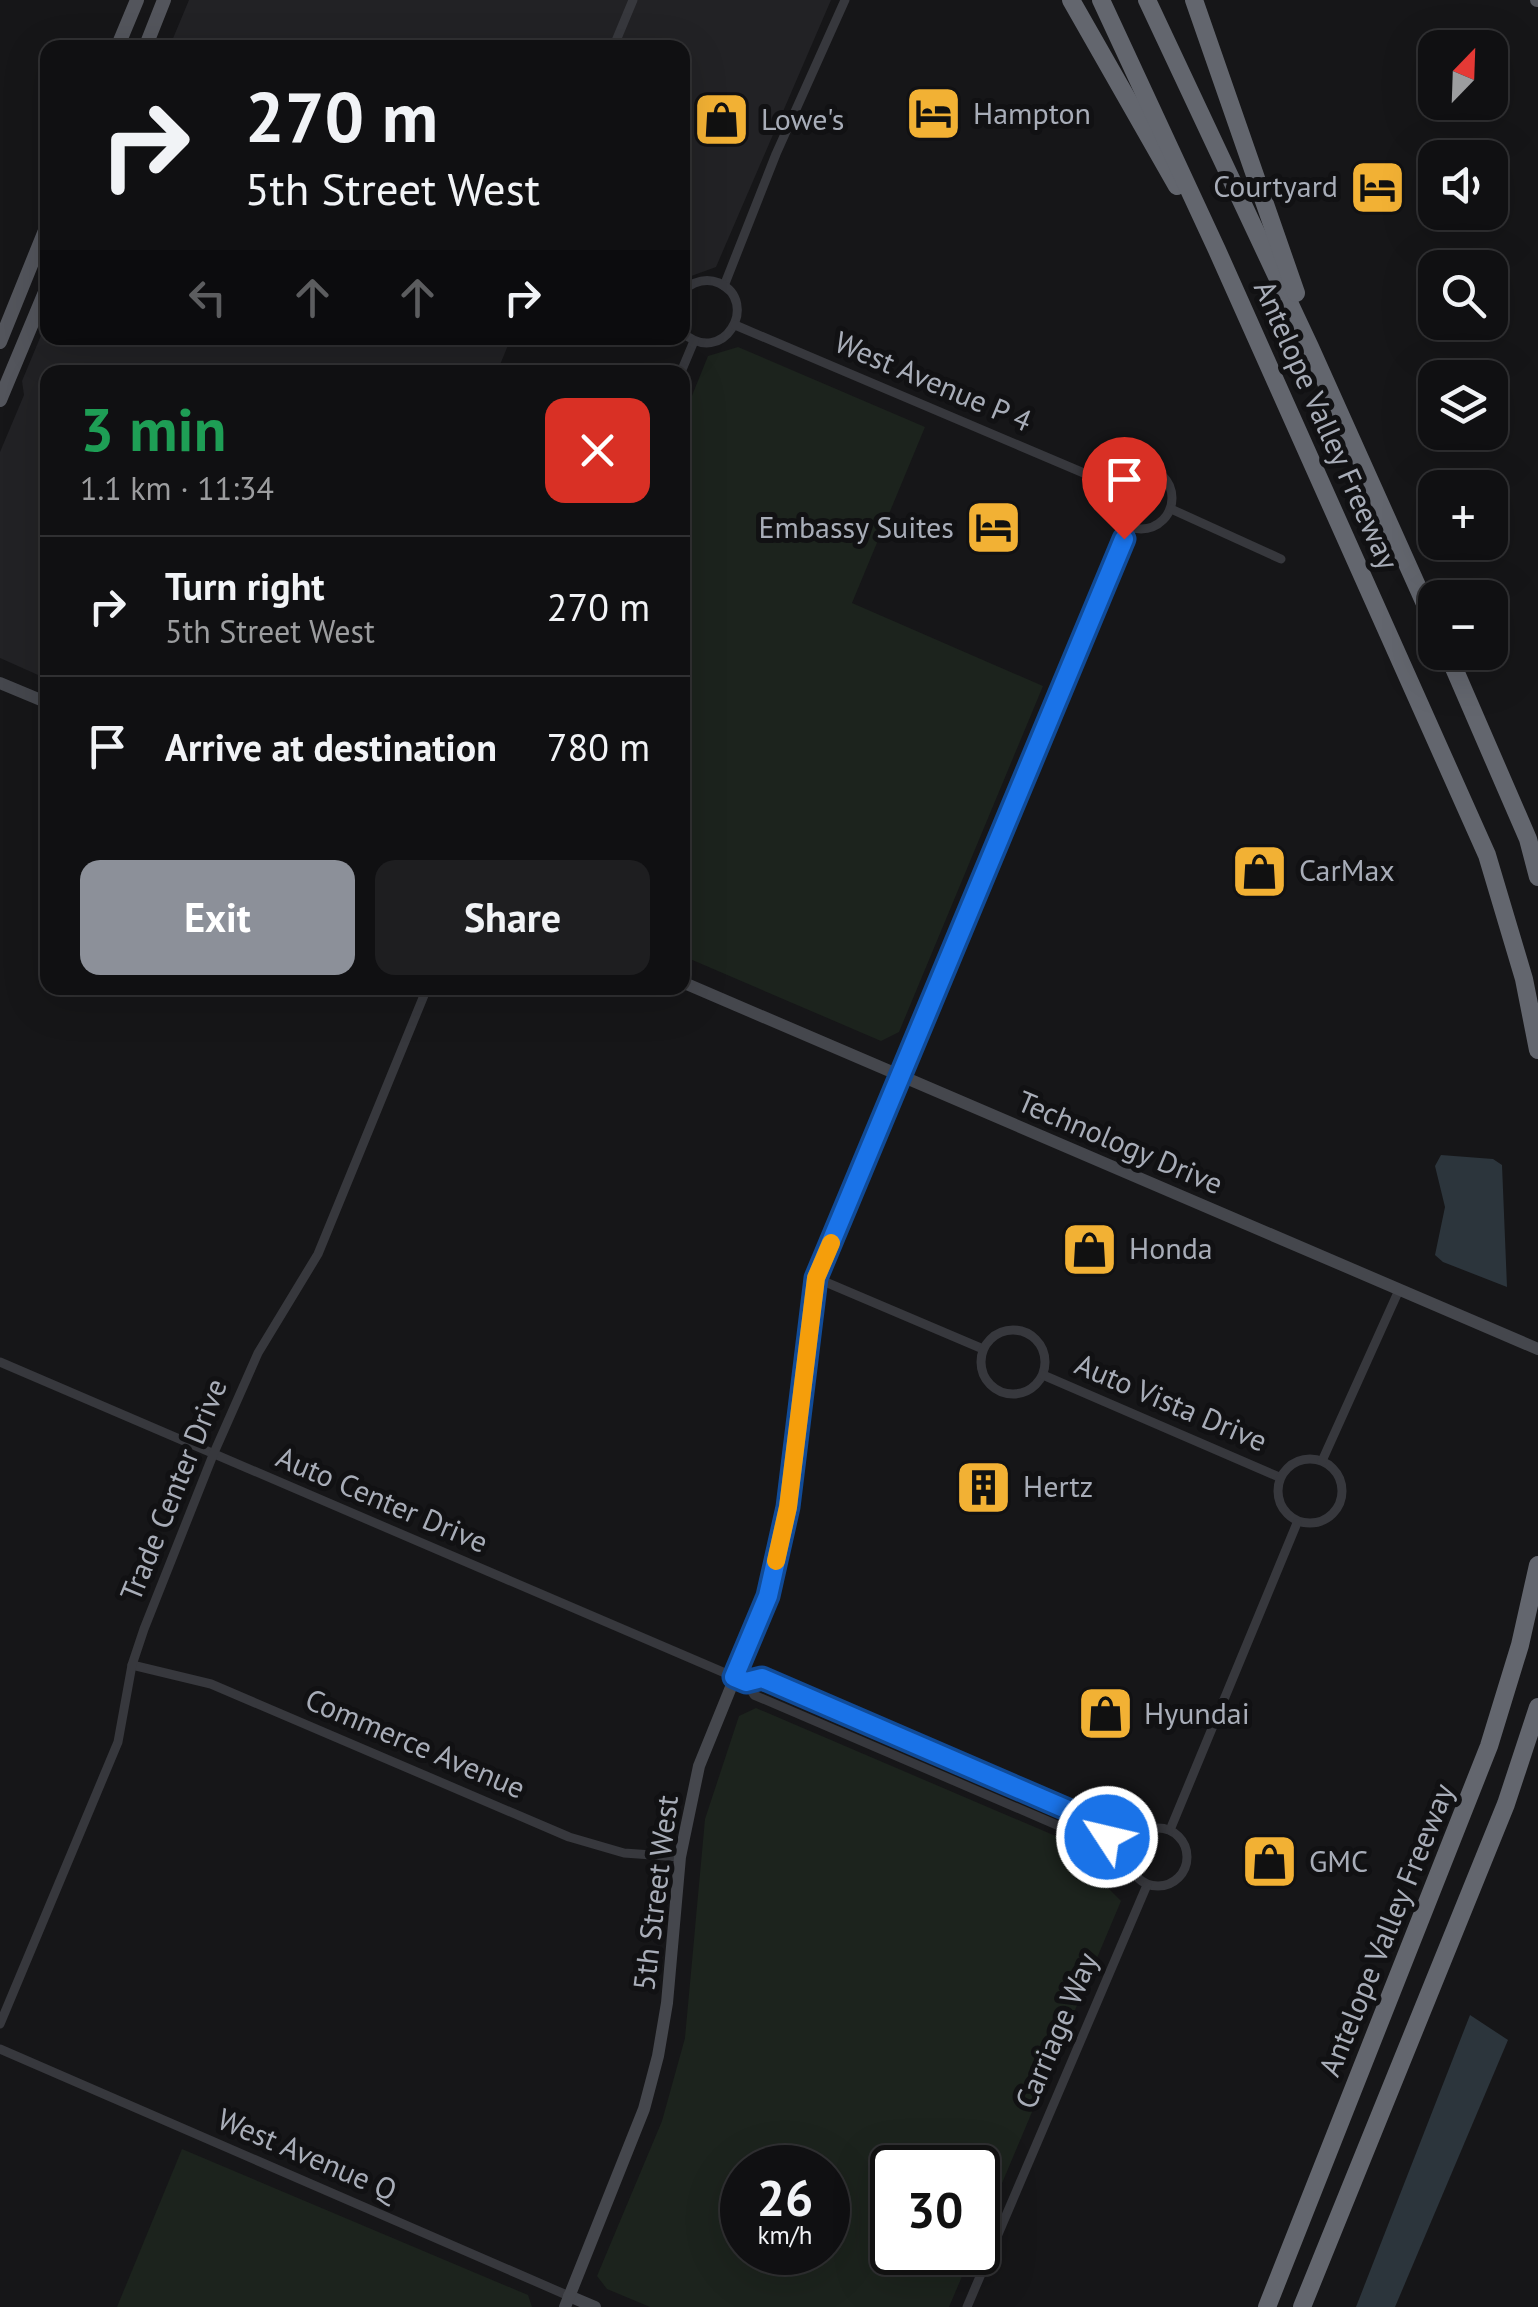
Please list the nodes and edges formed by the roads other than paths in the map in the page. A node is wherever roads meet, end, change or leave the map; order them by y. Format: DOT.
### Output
graph roads {
  1 [pos="137,0"];
  2 [pos="164,0"];
  3 [pos="633,0"];
  4 [pos="845,0"];
  5 [pos="1071,0"];
  6 [pos="1101,0"];
  7 [pos="1148,0"];
  8 [pos="1194,0"];
  9 [pos="120,40"];
  10 [pos="147,40"];
  11 [pos="616,40"];
  12 [pos="40,242"];
  13 [pos="1217,250"];
  14 [pos="724,286"];
  15 [pos="690,287"];
  16 [pos="40,304"];
  17 [pos="735,325"];
  18 [pos="690,337"];
  19 [pos="694,340"];
  20 [pos="0,342"];
  21 [pos="1310,347"];
  22 [pos="684,365"];
  23 [pos="0,400"];
  24 [pos="1112,485"];
  25 [pos="1171,509"];
  26 [pos="1129,527"];
  27 [pos="1281,559"];
  28 [pos="1418,588"];
  29 [pos="1455,670"];
  30 [pos="0,683"];
  31 [pos="40,700"];
  32 [pos="1538,877"];
  33 [pos="690,985"];
  34 [pos="424,995"];
  35 [pos="1538,1050"];
  36 [pos="901,1075"];
  37 [pos="816,1278"];
  38 [pos="1399,1290"];
  39 [pos="983,1349"];
  40 [pos="1538,1349"];
  41 [pos="0,1362"];
  42 [pos="1044,1375"];
  43 [pos="213,1455"];
  44 [pos="1322,1461"];
  45 [pos="1279,1477"];
  46 [pos="1297,1523"];
  47 [pos="1538,1566"];
  48 [pos="132,1666"];
  49 [pos="740,1680"];
  50 [pos="1538,1707"];
  51 [pos="1170,1830"];
  52 [pos="1104,1836"];
  53 [pos="1130,1847"];
  54 [pos="680,1857"];
  55 [pos="1147,1885"];
  56 [pos="0,2024"];
  57 [pos="0,2049"];
  58 [pos="567,2302"];
  59 [pos="594,2307"];
  60 [pos="967,2307"];
  61 [pos="1266,2307"];
  62 [pos="1302,2307"];
  1 -- 9 [label="main road"];
  2 -- 10 [label="main road"];
  3 -- 11 [label="street"];
  4 -- 14 [label="street"];
  5 -- 13 [label="highway"];
  6 -- 13 [label="highway, Antelope Valley Freeway"];
  7 -- 21 [label="highway, Antelope Valley Freeway"];
  8 -- 21 [label="highway"];
  12 -- 20 [label="main road"];
  13 -- 35 [label="highway, Antelope Valley Freeway"];
  14 -- 15 [label="street"];
  14 -- 17 [label="street"];
  16 -- 23 [label="main road"];
  17 -- 19 [label="street"];
  17 -- 24 [label="street, West Avenue P 4"];
  18 -- 19 [label="street"];
  19 -- 22 [label="street"];
  21 -- 28 [label="highway, Antelope Valley Freeway"];
  24 -- 25 [label="street"];
  24 -- 26 [label="street"];
  25 -- 26 [label="street"];
  25 -- 27 [label="street"];
  26 -- 36 [label="street, 5th Street West"];
  29 -- 32 [label="highway"];
  30 -- 31 [label="street"];
  33 -- 36 [label="street, Technology Drive"];
  34 -- 43 [label="street, Trade Center Drive"];
  36 -- 37 [label="street, 5th Street West"];
  36 -- 38 [label="street, Technology Drive"];
  37 -- 39 [label="street"];
  37 -- 49 [label="street, 5th Street West"];
  38 -- 40 [label="street, Technology Drive"];
  38 -- 44 [label="street"];
  39 -- 42 [label="street, Auto Vista Drive"];
  39 -- 42 [label="street, Auto Vista Drive"];
  41 -- 43 [label="street, Auto Center Drive"];
  42 -- 45 [label="street, Auto Vista Drive"];
  43 -- 48 [label="street, Trade Center Drive"];
  43 -- 49 [label="street, Auto Center Drive"];
  44 -- 45 [label="street"];
  44 -- 46 [label="street"];
  45 -- 46 [label="street"];
  46 -- 51 [label="street"];
  47 -- 61 [label="highway, Antelope Valley Freeway"];
  48 -- 54 [label="street, Commerce Avenue"];
  48 -- 56 [label="street, Trade Center Drive"];
  49 -- 52 [label="street, Auto Center Drive"];
  49 -- 52 [label="street, Auto Center Drive"];
  49 -- 54 [label="street, 5th Street West"];
  50 -- 62 [label="highway, Antelope Valley Freeway"];
  51 -- 53 [label="street"];
  51 -- 55 [label="street"];
  52 -- 53 [label="street, Auto Center Drive"];
  53 -- 55 [label="street"];
  54 -- 58 [label="street, 5th Street West"];
  55 -- 60 [label="street, Carriage Way"];
  57 -- 58 [label="street, West Avenue Q"];
  58 -- 59 [label="street, West Avenue Q"];
}
